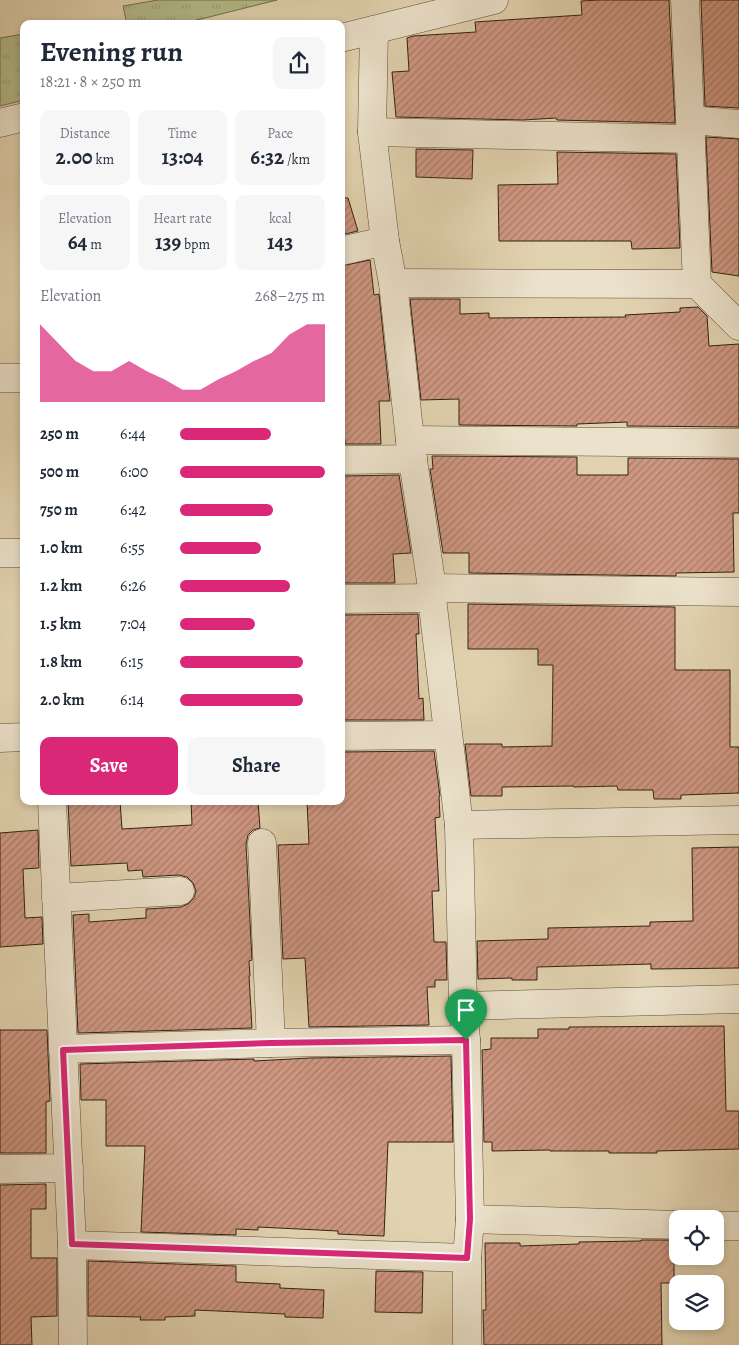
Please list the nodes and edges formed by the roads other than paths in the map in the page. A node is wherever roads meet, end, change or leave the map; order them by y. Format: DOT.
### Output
graph roads {
  1 [pos="494,0"];
  2 [pos="685,0"];
  3 [pos="374,30"];
  4 [pos="345,37"];
  5 [pos="20,118"];
  6 [pos="0,123"];
  7 [pos="739,124"];
  8 [pos="690,129"];
  9 [pos="372,132"];
  10 [pos="384,241"];
  11 [pos="345,250"];
  12 [pos="394,283"];
  13 [pos="697,284"];
  14 [pos="739,326"];
  15 [pos="0,378"];
  16 [pos="20,378"];
  17 [pos="739,443"];
  18 [pos="412,450"];
  19 [pos="345,459"];
  20 [pos="0,553"];
  21 [pos="20,553"];
  22 [pos="739,592"];
  23 [pos="432,593"];
  24 [pos="345,599"];
  25 [pos="448,735"];
  26 [pos="345,736"];
  27 [pos="20,737"];
  28 [pos="0,738"];
  29 [pos="52,805"];
  30 [pos="739,820"];
  31 [pos="459,825"];
  32 [pos="262,843"];
  33 [pos="180,891"];
  34 [pos="56,898"];
  35 [pos="739,999"];
  36 [pos="462,1006"];
  37 [pos="466,1040"];
  38 [pos="271,1043"];
  39 [pos="63,1050"];
  40 [pos="69,1168"];
  41 [pos="0,1169"];
  42 [pos="470,1219"];
  43 [pos="669,1225"];
  44 [pos="724,1226"];
  45 [pos="739,1226"];
  46 [pos="72,1244"];
  47 [pos="467,1258"];
  48 [pos="73,1345"];
  49 [pos="467,1345"];
  1 -- 3 [label="street"];
  2 -- 8 [label="street"];
  3 -- 4 [label="street"];
  3 -- 9 [label="street"];
  5 -- 6 [label="street"];
  7 -- 8 [label="street"];
  8 -- 9 [label="street"];
  8 -- 13 [label="street"];
  9 -- 10 [label="street"];
  10 -- 11 [label="street"];
  10 -- 12 [label="street"];
  12 -- 13 [label="street"];
  12 -- 18 [label="street"];
  13 -- 14 [label="street"];
  15 -- 16 [label="street"];
  17 -- 18 [label="street"];
  18 -- 19 [label="street"];
  18 -- 23 [label="street"];
  20 -- 21 [label="street"];
  22 -- 23 [label="street"];
  23 -- 24 [label="street"];
  23 -- 25 [label="street"];
  25 -- 26 [label="street"];
  25 -- 31 [label="street"];
  27 -- 28 [label="street"];
  29 -- 34 [label="street"];
  30 -- 31 [label="street"];
  31 -- 36 [label="street"];
  32 -- 38 [label="street"];
  33 -- 34 [label="street"];
  34 -- 39 [label="street"];
  35 -- 36 [label="street"];
  36 -- 37 [label="street"];
  37 -- 38 [label="street"];
  37 -- 42 [label="street"];
  38 -- 39 [label="street"];
  39 -- 40 [label="street"];
  40 -- 41 [label="street"];
  40 -- 46 [label="street"];
  42 -- 43 [label="street"];
  42 -- 47 [label="street"];
  44 -- 45 [label="street"];
  46 -- 47 [label="street"];
  46 -- 48 [label="street"];
  47 -- 49 [label="street"];
}
